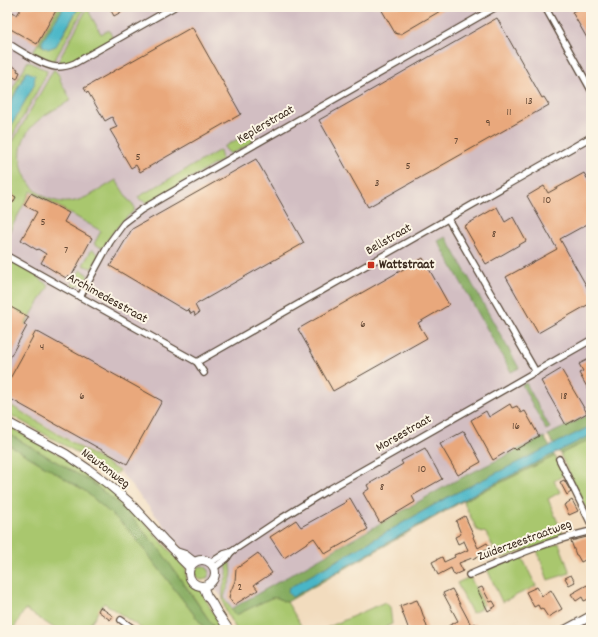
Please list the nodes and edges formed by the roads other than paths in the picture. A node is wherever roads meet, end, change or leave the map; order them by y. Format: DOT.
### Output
graph roads {
  1 [pos="174,7"];
  2 [pos="496,7"];
  3 [pos="545,7"];
  4 [pos="7,44"];
  5 [pos="591,90"];
  6 [pos="591,137"];
  7 [pos="448,219"];
  8 [pos="7,256"];
  9 [pos="80,297"];
  10 [pos="591,340"];
  11 [pos="197,362"];
  12 [pos="536,372"];
  13 [pos="204,373"];
  14 [pos="7,422"];
  15 [pos="559,459"];
  16 [pos="591,524"];
  17 [pos="591,531"];
  18 [pos="192,564"];
  19 [pos="212,565"];
  20 [pos="469,575"];
  21 [pos="206,585"];
  22 [pos="591,616"];
  23 [pos="121,620"];
  24 [pos="569,629"];
  25 [pos="135,630"];
  26 [pos="229,630"];
  1 -- 4 [label="street"];
  2 -- 9 [label="street, Keplerstraat"];
  3 -- 5 [label="street"];
  6 -- 7 [label="street, Bellstraat"];
  7 -- 11 [label="street, Bellstraat"];
  7 -- 12 [label="street"];
  8 -- 9 [label="street, Archimedesstraat"];
  9 -- 11 [label="street, Archimedesstraat"];
  10 -- 12 [label="street, Morsestraat"];
  11 -- 13 [label="street"];
  12 -- 19 [label="street, Morsestraat"];
  14 -- 18 [label="main road, Newtonweg"];
  15 -- 16 [label="street"];
  17 -- 20 [label="street, Zuiderzeestraatweg"];
  18 -- 19 [label="main road"];
  18 -- 21 [label="main road"];
  19 -- 21 [label="main road"];
  21 -- 26 [label="main road"];
  22 -- 24 [label="main road"];
  23 -- 25 [label="street"];
}
